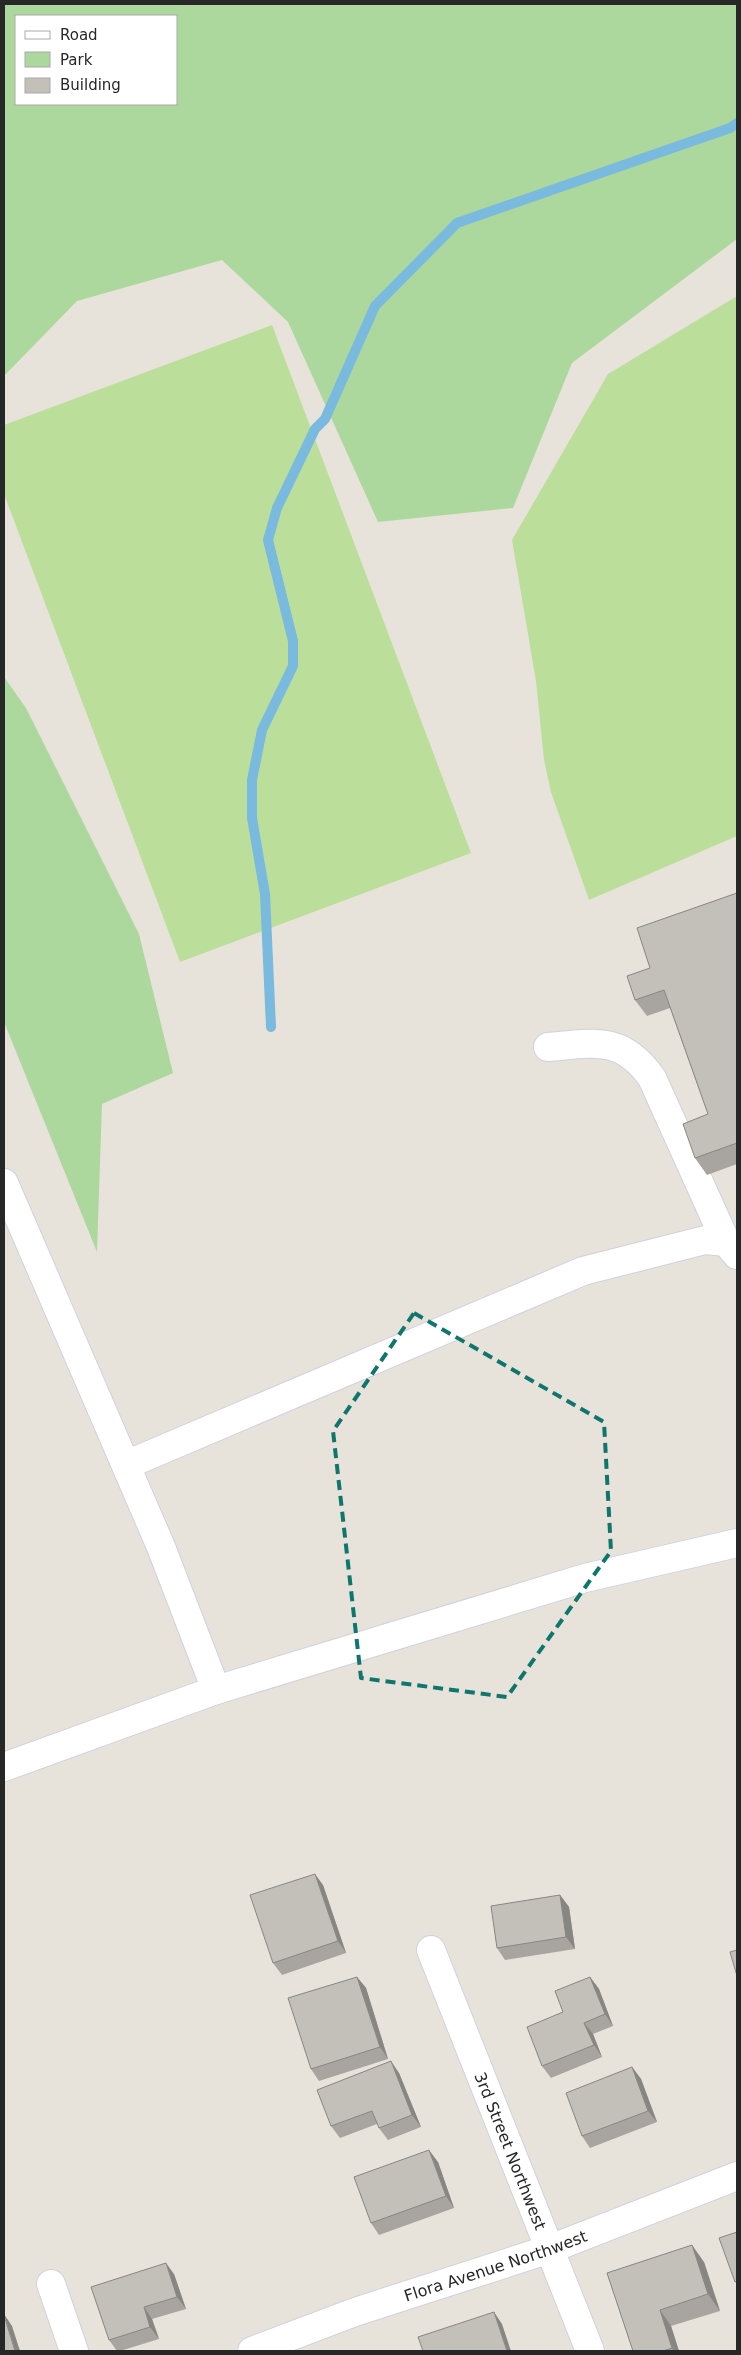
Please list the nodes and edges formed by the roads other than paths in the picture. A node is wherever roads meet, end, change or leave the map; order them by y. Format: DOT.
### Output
graph roads {
  1 [pos="548,1047"];
  2 [pos="4,1183"];
  3 [pos="731,1249"];
  4 [pos="126,1465"];
  5 [pos="737,1543"];
  6 [pos="216,1690"];
  7 [pos="4,1768"];
  8 [pos="430,1950"];
  9 [pos="737,2176"];
  10 [pos="550,2248"];
  11 [pos="51,2284"];
  12 [pos="74,2351"];
  13 [pos="252,2351"];
  14 [pos="590,2351"];
  1 -- 3 [label="street"];
  2 -- 4 [label="street"];
  3 -- 4 [label="street"];
  4 -- 6 [label="street"];
  5 -- 6 [label="street"];
  6 -- 7 [label="street"];
  8 -- 10 [label="street, 3rd Street Northwest"];
  9 -- 10 [label="street, Flora Avenue Northwest"];
  10 -- 13 [label="street, Flora Avenue Northwest"];
  10 -- 14 [label="street, 3rd Street Northwest"];
  11 -- 12 [label="street"];
}
